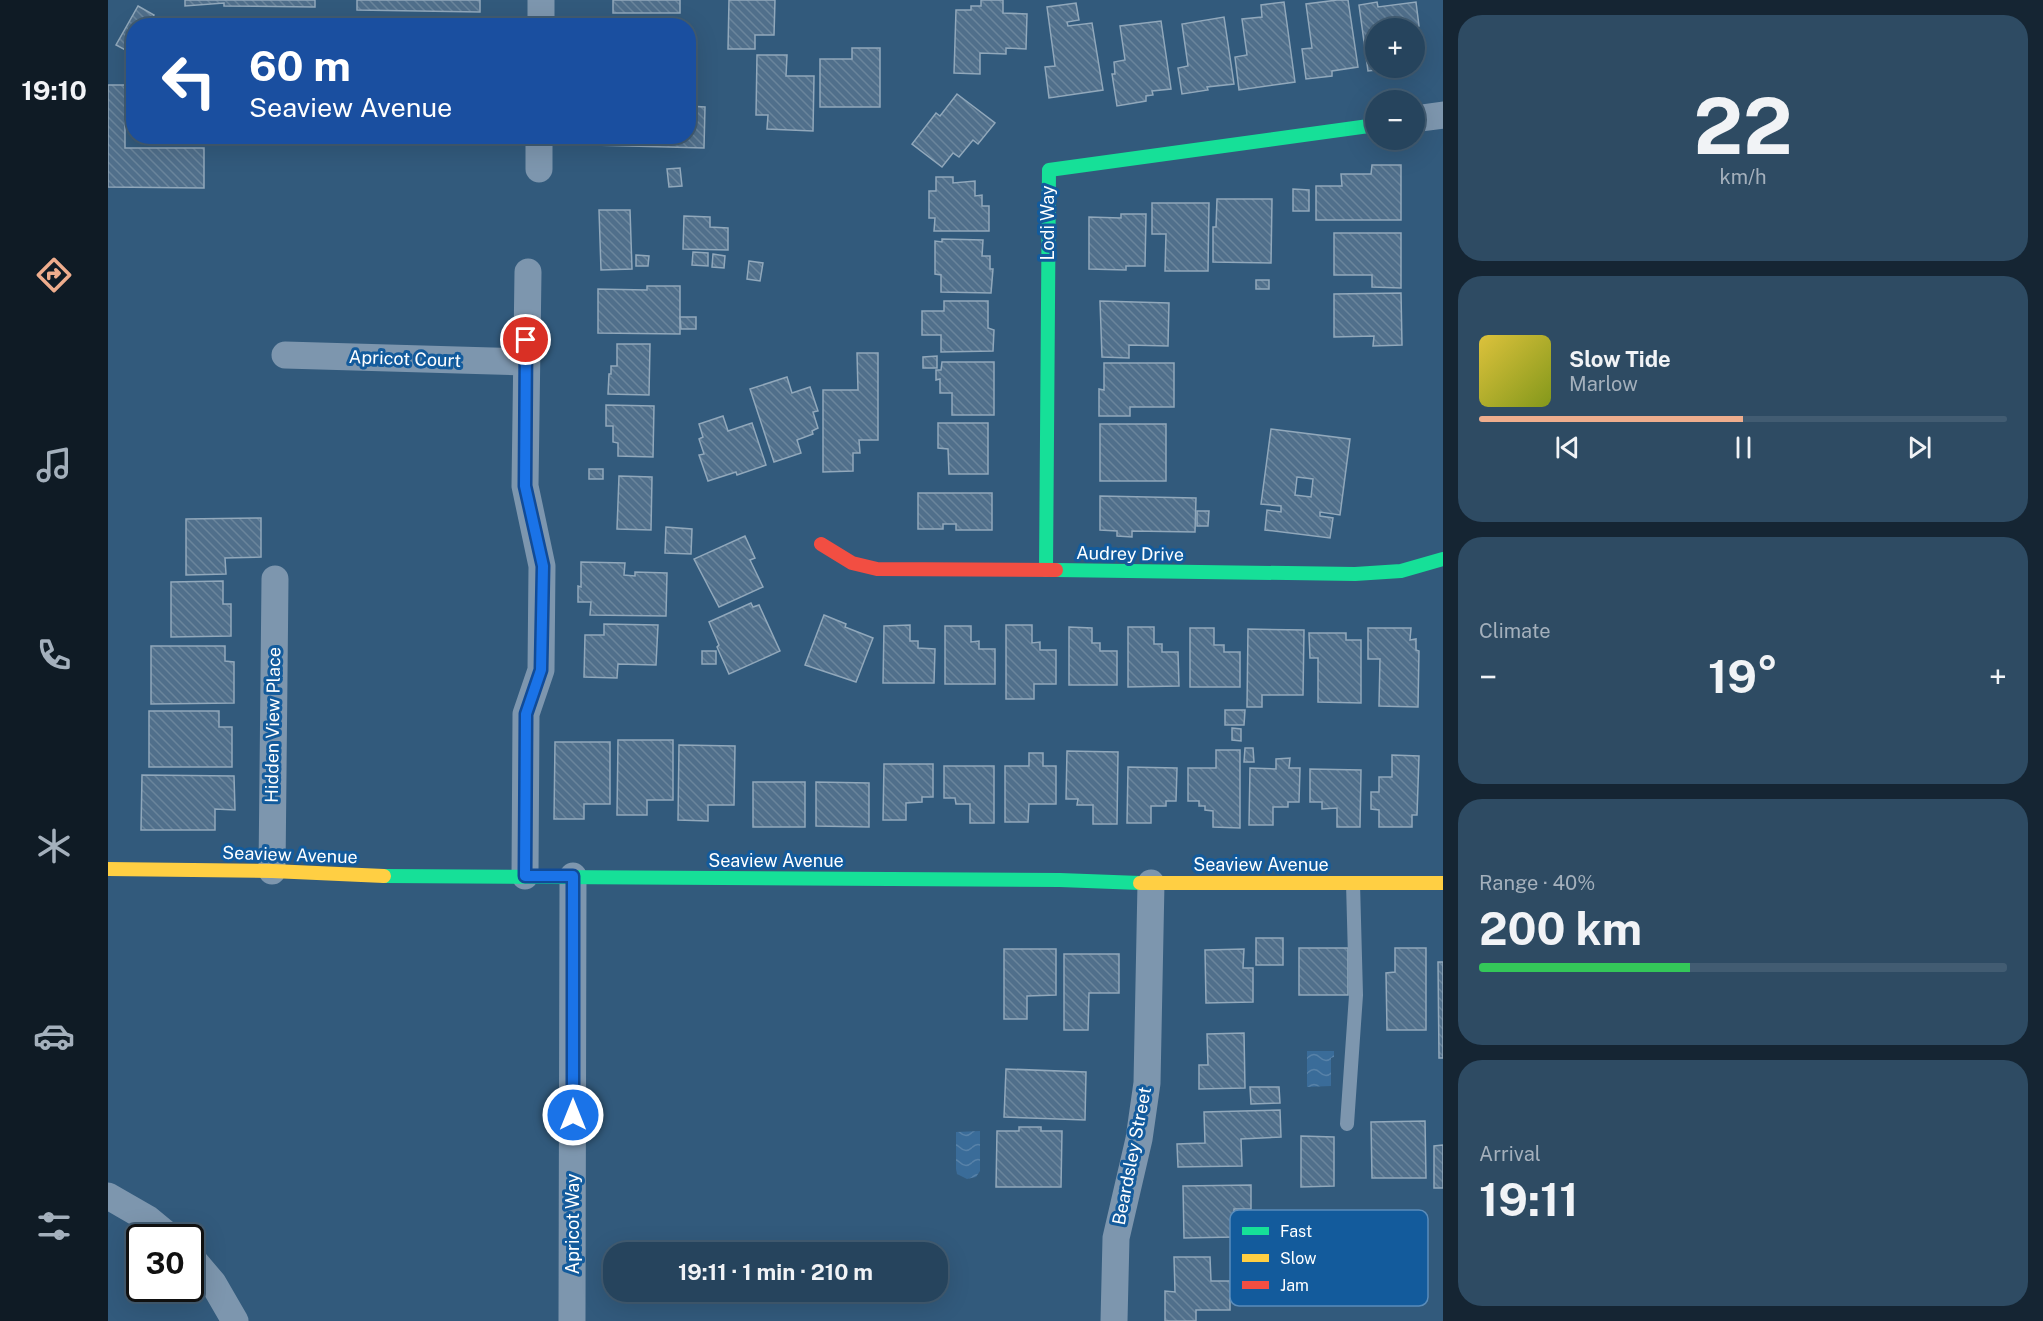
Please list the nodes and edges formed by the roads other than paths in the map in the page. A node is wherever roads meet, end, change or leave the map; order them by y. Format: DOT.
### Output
graph roads {
  1 [pos="541,0"];
  2 [pos="541,18"];
  3 [pos="1443,115"];
  4 [pos="1425,117"];
  5 [pos="1365,127"];
  6 [pos="539,144"];
  7 [pos="539,169"];
  8 [pos="528,272"];
  9 [pos="285,355"];
  10 [pos="525,362"];
  11 [pos="821,544"];
  12 [pos="1443,559"];
  13 [pos="1046,570"];
  14 [pos="275,579"];
  15 [pos="108,869"];
  16 [pos="272,871"];
  17 [pos="525,876"];
  18 [pos="573,876"];
  19 [pos="1151,883"];
  20 [pos="1353,883"];
  21 [pos="1443,883"];
  22 [pos="1347,1124"];
  23 [pos="108,1196"];
  24 [pos="154,1224"];
  25 [pos="204,1272"];
  26 [pos="235,1321"];
  27 [pos="572,1321"];
  28 [pos="1114,1321"];
  1 -- 2 [label="street"];
  3 -- 4 [label="street"];
  5 -- 13 [label="street, Lodi Way"];
  6 -- 7 [label="street"];
  8 -- 10 [label="street"];
  9 -- 10 [label="street, Apricot Court"];
  10 -- 17 [label="street"];
  11 -- 13 [label="street, Audrey Drive"];
  12 -- 13 [label="street, Audrey Drive"];
  14 -- 16 [label="street, Hidden View Place"];
  15 -- 16 [label="street, Seaview Avenue"];
  16 -- 17 [label="street, Seaview Avenue"];
  17 -- 18 [label="street, Seaview Avenue"];
  18 -- 19 [label="street, Seaview Avenue"];
  18 -- 27 [label="street, Apricot Way"];
  19 -- 20 [label="street, Seaview Avenue"];
  19 -- 28 [label="street, Beardsley Street"];
  20 -- 21 [label="street, Seaview Avenue"];
  20 -- 22 [label="lane"];
  23 -- 24 [label="street"];
  25 -- 26 [label="street"];
}
